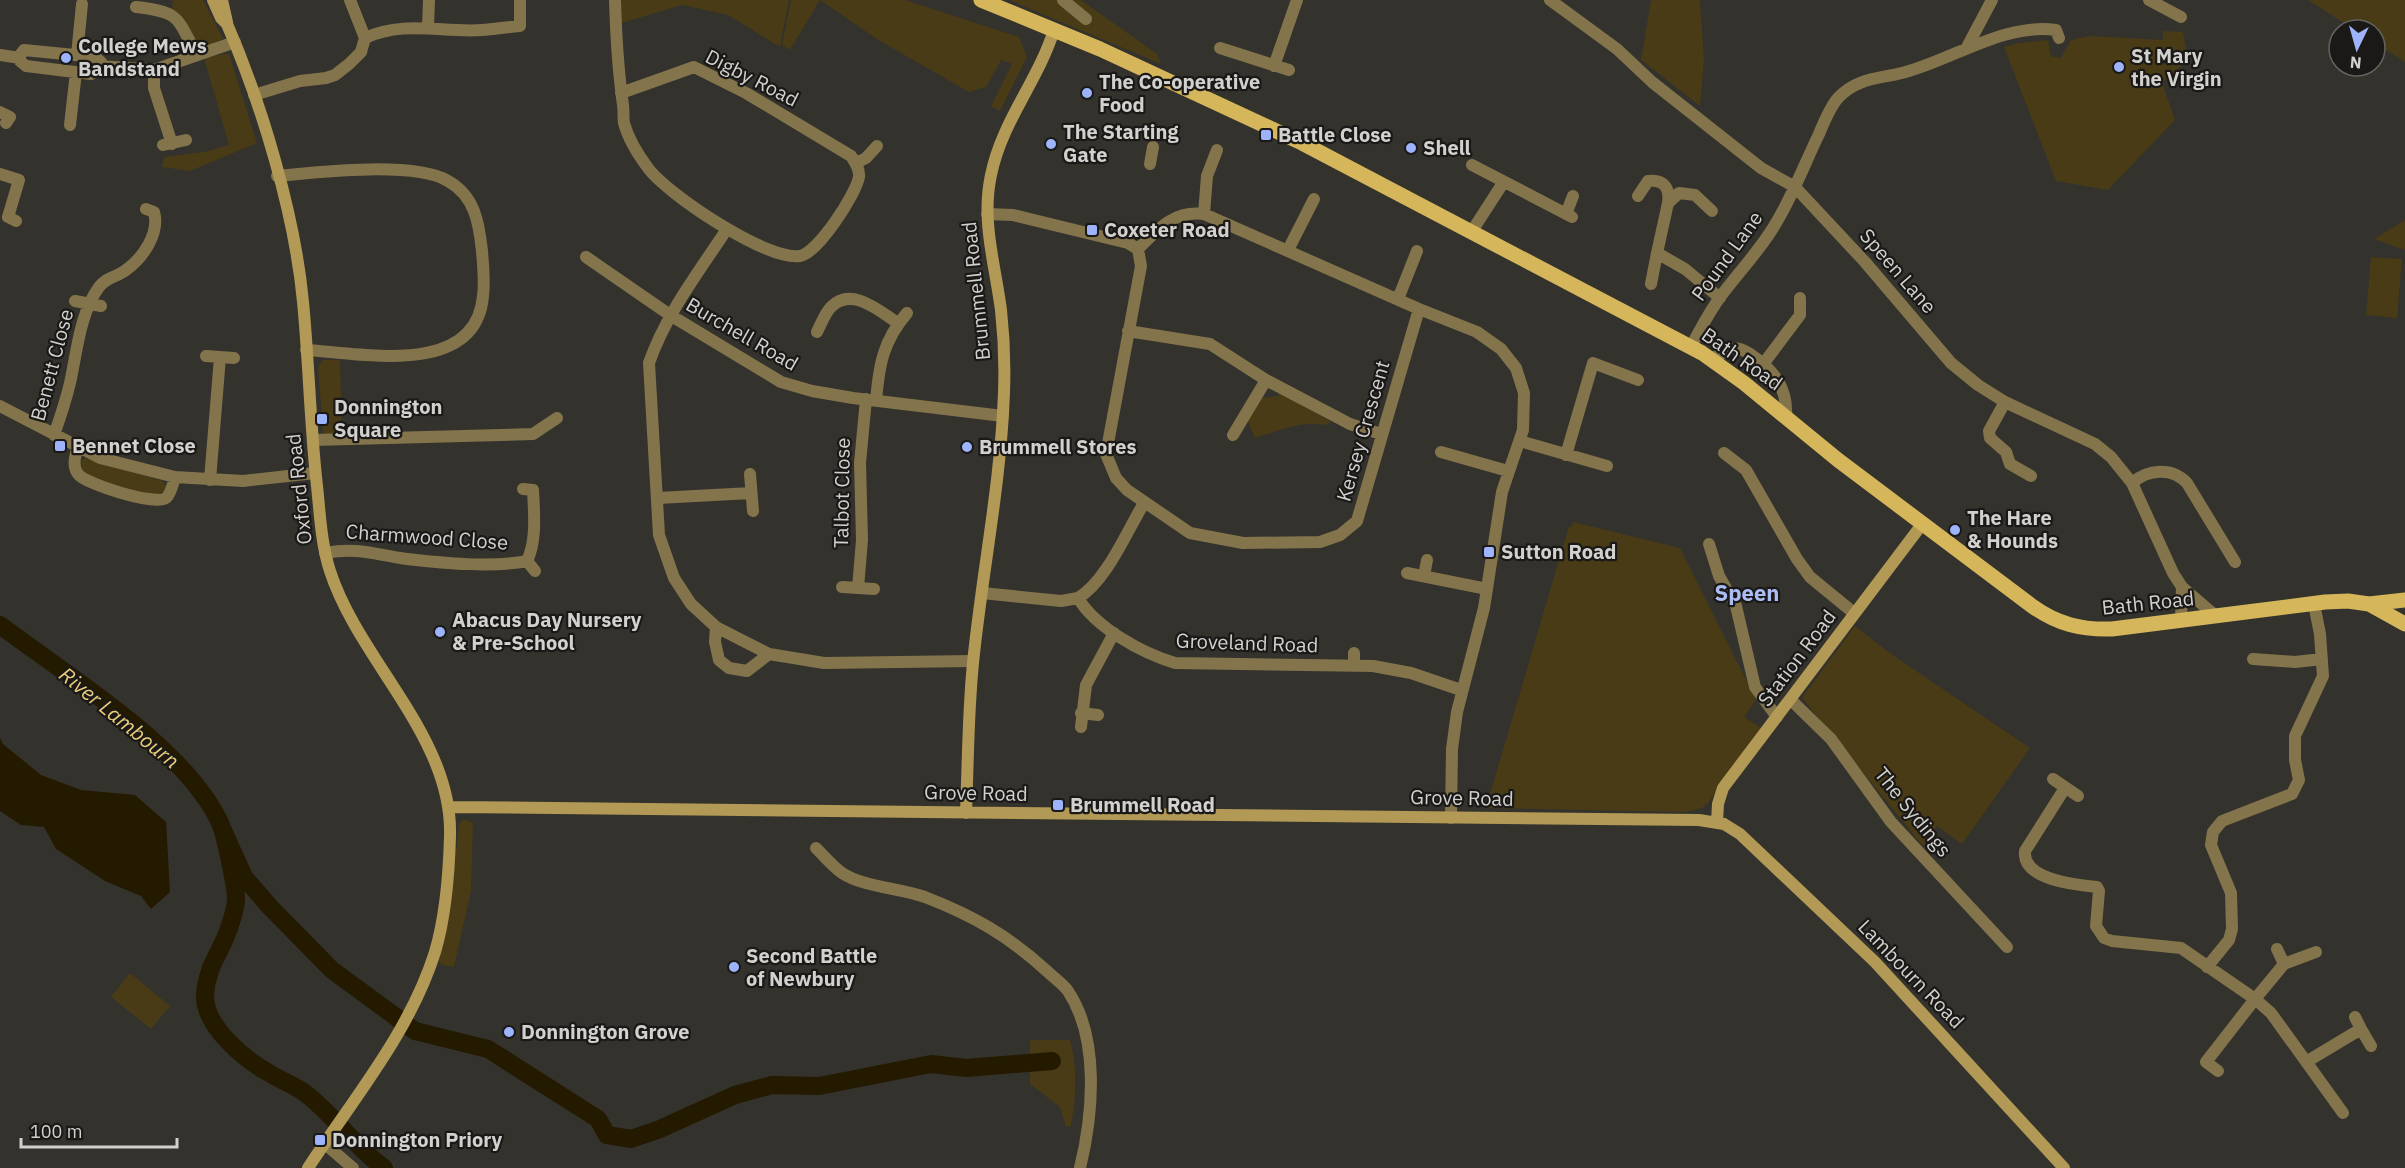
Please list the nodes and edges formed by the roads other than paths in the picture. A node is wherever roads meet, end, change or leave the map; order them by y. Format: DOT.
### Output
graph roads {
  1 [pos="213,0"];
  2 [pos="222,0"];
  3 [pos="350,0"];
  4 [pos="429,0"];
  5 [pos="520,0"];
  6 [pos="615,0"];
  7 [pos="981,0"];
  8 [pos="1063,0"];
  9 [pos="1297,0"];
  10 [pos="1550,0"];
  11 [pos="1992,0"];
  12 [pos="2149,0"];
  13 [pos="82,4"];
  14 [pos="136,8"];
  15 [pos="2181,17"];
  16 [pos="1086,19"];
  17 [pos="227,24"];
  18 [pos="428,27"];
  19 [pos="1054,30"];
  20 [pos="365,38"];
  21 [pos="2060,38"];
  22 [pos="235,42"];
  23 [pos="1220,48"];
  24 [pos="1966,50"];
  25 [pos="0,55"];
  26 [pos="77,55"];
  27 [pos="197,55"];
  28 [pos="20,58"];
  29 [pos="101,66"];
  30 [pos="1274,66"];
  31 [pos="154,70"];
  32 [pos="1289,70"];
  33 [pos="76,72"];
  34 [pos="621,93"];
  35 [pos="254,94"];
  36 [pos="70,125"];
  37 [pos="186,140"];
  38 [pos="877,146"];
  39 [pos="1153,147"];
  40 [pos="1217,150"];
  41 [pos="856,163"];
  42 [pos="1150,164"];
  43 [pos="1472,165"];
  44 [pos="0,174"];
  45 [pos="277,176"];
  46 [pos="1503,183"];
  47 [pos="1795,187"];
  48 [pos="1573,196"];
  49 [pos="1638,196"];
  50 [pos="1314,199"];
  51 [pos="1668,203"];
  52 [pos="146,209"];
  53 [pos="1712,211"];
  54 [pos="987,214"];
  55 [pos="1204,214"];
  56 [pos="16,220"];
  57 [pos="727,230"];
  58 [pos="1472,231"];
  59 [pos="1138,249"];
  60 [pos="1288,250"];
  61 [pos="1417,251"];
  62 [pos="1657,253"];
  63 [pos="586,256"];
  64 [pos="1651,284"];
  65 [pos="1720,298"];
  66 [pos="1800,298"];
  67 [pos="1398,299"];
  68 [pos="75,301"];
  69 [pos="95,305"];
  70 [pos="1419,309"];
  71 [pos="907,313"];
  72 [pos="670,315"];
  73 [pos="898,323"];
  74 [pos="1128,331"];
  75 [pos="817,332"];
  76 [pos="1691,347"];
  77 [pos="306,350"];
  78 [pos="207,356"];
  79 [pos="220,357"];
  80 [pos="234,358"];
  81 [pos="1710,358"];
  82 [pos="1764,363"];
  83 [pos="1266,380"];
  84 [pos="1638,380"];
  85 [pos="871,400"];
  86 [pos="2005,402"];
  87 [pos="0,406"];
  88 [pos="1003,416"];
  89 [pos="1786,417"];
  90 [pos="557,418"];
  91 [pos="1381,434"];
  92 [pos="54,435"];
  93 [pos="1233,435"];
  94 [pos="313,440"];
  95 [pos="1520,441"];
  96 [pos="78,447"];
  97 [pos="1441,452"];
  98 [pos="1724,453"];
  99 [pos="1566,455"];
  100 [pos="1607,466"];
  101 [pos="1508,471"];
  102 [pos="315,473"];
  103 [pos="750,474"];
  104 [pos="2031,476"];
  105 [pos="175,477"];
  106 [pos="210,480"];
  107 [pos="2132,483"];
  108 [pos="523,489"];
  109 [pos="751,493"];
  110 [pos="658,498"];
  111 [pos="1144,503"];
  112 [pos="753,511"];
  113 [pos="1923,523"];
  114 [pos="1709,544"];
  115 [pos="325,553"];
  116 [pos="1427,560"];
  117 [pos="2235,562"];
  118 [pos="1407,573"];
  119 [pos="1424,576"];
  120 [pos="842,587"];
  121 [pos="2182,587"];
  122 [pos="858,588"];
  123 [pos="874,589"];
  124 [pos="1487,589"];
  125 [pos="982,593"];
  126 [pos="1078,598"];
  127 [pos="2405,600"];
  128 [pos="2314,604"];
  129 [pos="2369,604"];
  130 [pos="1854,613"];
  131 [pos="2217,617"];
  132 [pos="2181,621"];
  133 [pos="2405,624"];
  134 [pos="716,627"];
  135 [pos="1114,633"];
  136 [pos="769,654"];
  137 [pos="2253,659"];
  138 [pos="2322,659"];
  139 [pos="973,661"];
  140 [pos="1461,690"];
  141 [pos="1791,700"];
  142 [pos="1082,712"];
  143 [pos="1098,715"];
  144 [pos="1777,717"];
  145 [pos="1081,727"];
  146 [pos="2053,779"];
  147 [pos="2066,788"];
  148 [pos="2078,796"];
  149 [pos="450,807"];
  150 [pos="966,813"];
  151 [pos="1451,818"];
  152 [pos="1716,822"];
  153 [pos="816,848"];
  154 [pos="2007,947"];
  155 [pos="2277,950"];
  156 [pos="2316,952"];
  157 [pos="2284,964"];
  158 [pos="2207,967"];
  159 [pos="2255,999"];
  160 [pos="2355,1017"];
  161 [pos="2361,1029"];
  162 [pos="2371,1046"];
  163 [pos="2306,1062"];
  164 [pos="2218,1071"];
  165 [pos="2343,1113"];
  166 [pos="324,1143"];
  167 [pos="308,1168"];
  168 [pos="352,1168"];
  169 [pos="1080,1168"];
  170 [pos="2064,1168"];
  1 -- 17 [label="street, Oxford Road"];
  2 -- 17 [label="street, Oxford Road"];
  3 -- 20 [label="street"];
  4 -- 18 [label="street"];
  5 -- 18 [label="street"];
  6 -- 34 [label="street"];
  7 -- 19 [label="main road, Bath Road"];
  8 -- 16 [label="street"];
  9 -- 30 [label="street"];
  10 -- 47 [label="street, Speen Lane"];
  11 -- 24 [label="street"];
  12 -- 15 [label="street"];
  13 -- 26 [label="street"];
  14 -- 27 [label="street"];
  17 -- 22 [label="street, Oxford Road"];
  18 -- 20 [label="street"];
  19 -- 54 [label="street, Brummell Road"];
  19 -- 58 [label="main road, Bath Road"];
  20 -- 35 [label="street"];
  21 -- 24 [label="street, Pound Lane"];
  22 -- 27 [label="street"];
  22 -- 35 [label="street, Oxford Road"];
  23 -- 30 [label="street"];
  24 -- 47 [label="street, Pound Lane"];
  25 -- 28 [label="street"];
  26 -- 28 [label="street"];
  26 -- 29 [label="street"];
  27 -- 31 [label="street"];
  28 -- 33 [label="street"];
  29 -- 31 [label="street"];
  29 -- 33 [label="street"];
  30 -- 32 [label="street"];
  31 -- 37 [label="street"];
  33 -- 36 [label="street"];
  34 -- 41 [label="street, Digby Road"];
  34 -- 57 [label="street"];
  35 -- 45 [label="street, Oxford Road"];
  38 -- 41 [label="street"];
  39 -- 42 [label="street"];
  40 -- 55 [label="street"];
  41 -- 57 [label="street"];
  43 -- 46 [label="street"];
  44 -- 56 [label="street"];
  45 -- 77 [label="street, Oxford Road"];
  45 -- 77 [label="street"];
  46 -- 48 [label="street"];
  46 -- 58 [label="street"];
  47 -- 65 [label="street, Pound Lane"];
  47 -- 86 [label="street, Speen Lane"];
  49 -- 51 [label="street"];
  50 -- 60 [label="street"];
  51 -- 53 [label="street"];
  51 -- 62 [label="street"];
  52 -- 69 [label="street"];
  54 -- 59 [label="street"];
  54 -- 88 [label="street, Brummell Road"];
  55 -- 59 [label="street"];
  55 -- 60 [label="street"];
  57 -- 72 [label="street"];
  58 -- 76 [label="main road, Bath Road"];
  59 -- 74 [label="street, Kersey Crescent"];
  60 -- 67 [label="street"];
  61 -- 67 [label="street"];
  62 -- 64 [label="street"];
  62 -- 65 [label="street"];
  63 -- 72 [label="street, Burchell Road"];
  65 -- 76 [label="street, Pound Lane"];
  66 -- 82 [label="street"];
  67 -- 70 [label="street"];
  68 -- 69 [label="street, Benett Close"];
  69 -- 92 [label="street, Benett Close"];
  70 -- 91 [label="street, Kersey Crescent"];
  70 -- 95 [label="street"];
  71 -- 73 [label="street, Talbot Close"];
  72 -- 85 [label="street, Burchell Road"];
  72 -- 110 [label="street"];
  73 -- 75 [label="street"];
  73 -- 85 [label="street, Talbot Close"];
  74 -- 83 [label="street"];
  74 -- 111 [label="street, Kersey Crescent"];
  76 -- 81 [label="main road, Bath Road"];
  77 -- 94 [label="street, Oxford Road"];
  78 -- 79 [label="street"];
  79 -- 80 [label="street"];
  79 -- 106 [label="street"];
  81 -- 82 [label="street"];
  81 -- 89 [label="main road, Bath Road"];
  82 -- 89 [label="street"];
  83 -- 91 [label="street"];
  83 -- 93 [label="street"];
  84 -- 99 [label="street"];
  85 -- 88 [label="street, Burchell Road"];
  85 -- 122 [label="street, Talbot Close"];
  86 -- 104 [label="street"];
  86 -- 107 [label="street, Speen Lane"];
  87 -- 92 [label="street"];
  88 -- 125 [label="street, Brummell Road"];
  89 -- 113 [label="main road, Bath Road"];
  90 -- 94 [label="street"];
  91 -- 111 [label="street, Kersey Crescent"];
  92 -- 96 [label="street"];
  94 -- 102 [label="street, Oxford Road"];
  95 -- 99 [label="street"];
  95 -- 101 [label="street"];
  96 -- 105 [label="street"];
  96 -- 105 [label="street"];
  97 -- 101 [label="street"];
  98 -- 130 [label="street"];
  99 -- 100 [label="street"];
  101 -- 124 [label="street"];
  102 -- 106 [label="street"];
  102 -- 115 [label="street, Oxford Road"];
  103 -- 109 [label="street"];
  105 -- 106 [label="street"];
  107 -- 117 [label="street"];
  107 -- 121 [label="street, Speen Lane"];
  108 -- 115 [label="street, Charmwood Close"];
  109 -- 110 [label="street"];
  109 -- 112 [label="street"];
  110 -- 134 [label="street"];
  111 -- 126 [label="street"];
  113 -- 130 [label="street, Station Road"];
  113 -- 132 [label="main road, Bath Road"];
  114 -- 144 [label="street"];
  115 -- 149 [label="street, Oxford Road"];
  116 -- 119 [label="street"];
  118 -- 119 [label="street"];
  119 -- 124 [label="street"];
  120 -- 122 [label="street"];
  121 -- 131 [label="street, Speen Lane"];
  121 -- 132 [label="street"];
  122 -- 123 [label="street"];
  124 -- 140 [label="street"];
  125 -- 126 [label="street"];
  125 -- 139 [label="street, Brummell Road"];
  126 -- 135 [label="street, Groveland Road"];
  127 -- 129 [label="main road, Bath Road"];
  128 -- 129 [label="main road, Bath Road"];
  128 -- 131 [label="main road, Bath Road"];
  128 -- 138 [label="street"];
  129 -- 133 [label="main road, Bath Road"];
  130 -- 141 [label="street, Station Road"];
  131 -- 132 [label="main road, Bath Road"];
  134 -- 136 [label="street"];
  134 -- 136 [label="street"];
  135 -- 140 [label="street, Groveland Road"];
  135 -- 142 [label="street"];
  136 -- 139 [label="street"];
  137 -- 138 [label="street"];
  138 -- 158 [label="street"];
  139 -- 150 [label="street, Brummell Road"];
  140 -- 151 [label="street"];
  141 -- 144 [label="street, Station Road"];
  141 -- 154 [label="street, The Sydings"];
  142 -- 143 [label="street"];
  142 -- 145 [label="street"];
  144 -- 152 [label="street, Station Road"];
  146 -- 147 [label="street"];
  147 -- 148 [label="street"];
  147 -- 158 [label="street"];
  149 -- 150 [label="street, Grove Road"];
  149 -- 166 [label="street, Oxford Road"];
  150 -- 151 [label="street, Grove Road"];
  151 -- 152 [label="street, Grove Road"];
  152 -- 170 [label="street, Lambourn Road"];
  153 -- 169 [label="street"];
  155 -- 157 [label="street"];
  156 -- 157 [label="street"];
  157 -- 159 [label="street"];
  158 -- 159 [label="street"];
  159 -- 163 [label="street"];
  159 -- 164 [label="street"];
  160 -- 161 [label="street"];
  161 -- 162 [label="street"];
  161 -- 163 [label="street"];
  163 -- 165 [label="street"];
  166 -- 167 [label="street"];
  166 -- 168 [label="street"];
}
